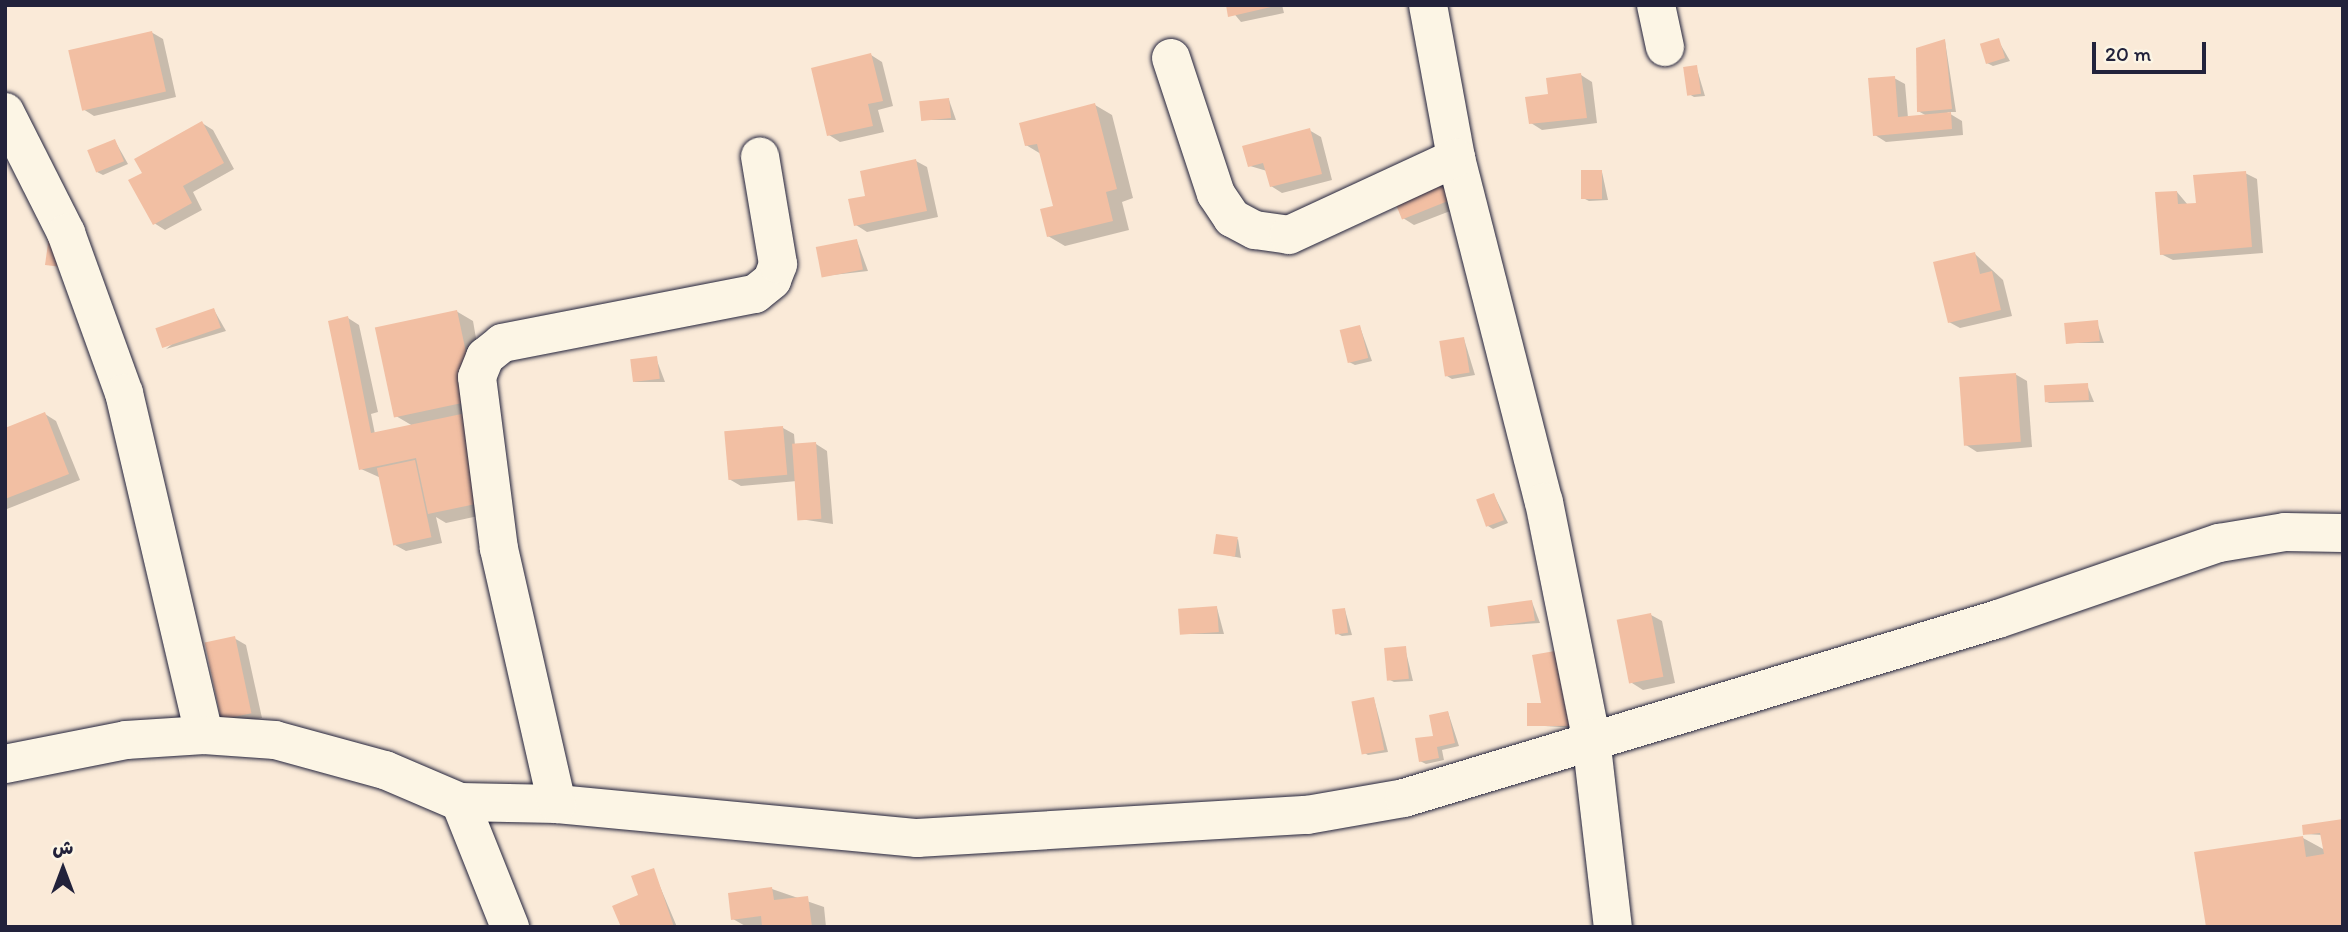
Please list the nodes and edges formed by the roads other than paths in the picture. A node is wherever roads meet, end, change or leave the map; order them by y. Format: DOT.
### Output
graph roads {
  1 [pos="1428,5"];
  2 [pos="1656,5"];
  3 [pos="1665,47"];
  4 [pos="1171,58"];
  5 [pos="5,112"];
  6 [pos="760,156"];
  7 [pos="1455,158"];
  8 [pos="2343,533"];
  9 [pos="204,734"];
  10 [pos="1591,738"];
  11 [pos="5,764"];
  12 [pos="460,802"];
  13 [pos="556,804"];
  14 [pos="510,927"];
  15 [pos="1613,927"];
  1 -- 7 [label="street"];
  2 -- 3 [label="street"];
  4 -- 7 [label="street"];
  5 -- 9 [label="street"];
  6 -- 13 [label="street"];
  7 -- 10 [label="street"];
  8 -- 10 [label="street"];
  9 -- 11 [label="street"];
  9 -- 12 [label="street"];
  10 -- 13 [label="street"];
  10 -- 15 [label="street"];
  12 -- 13 [label="street"];
  12 -- 14 [label="street"];
}
